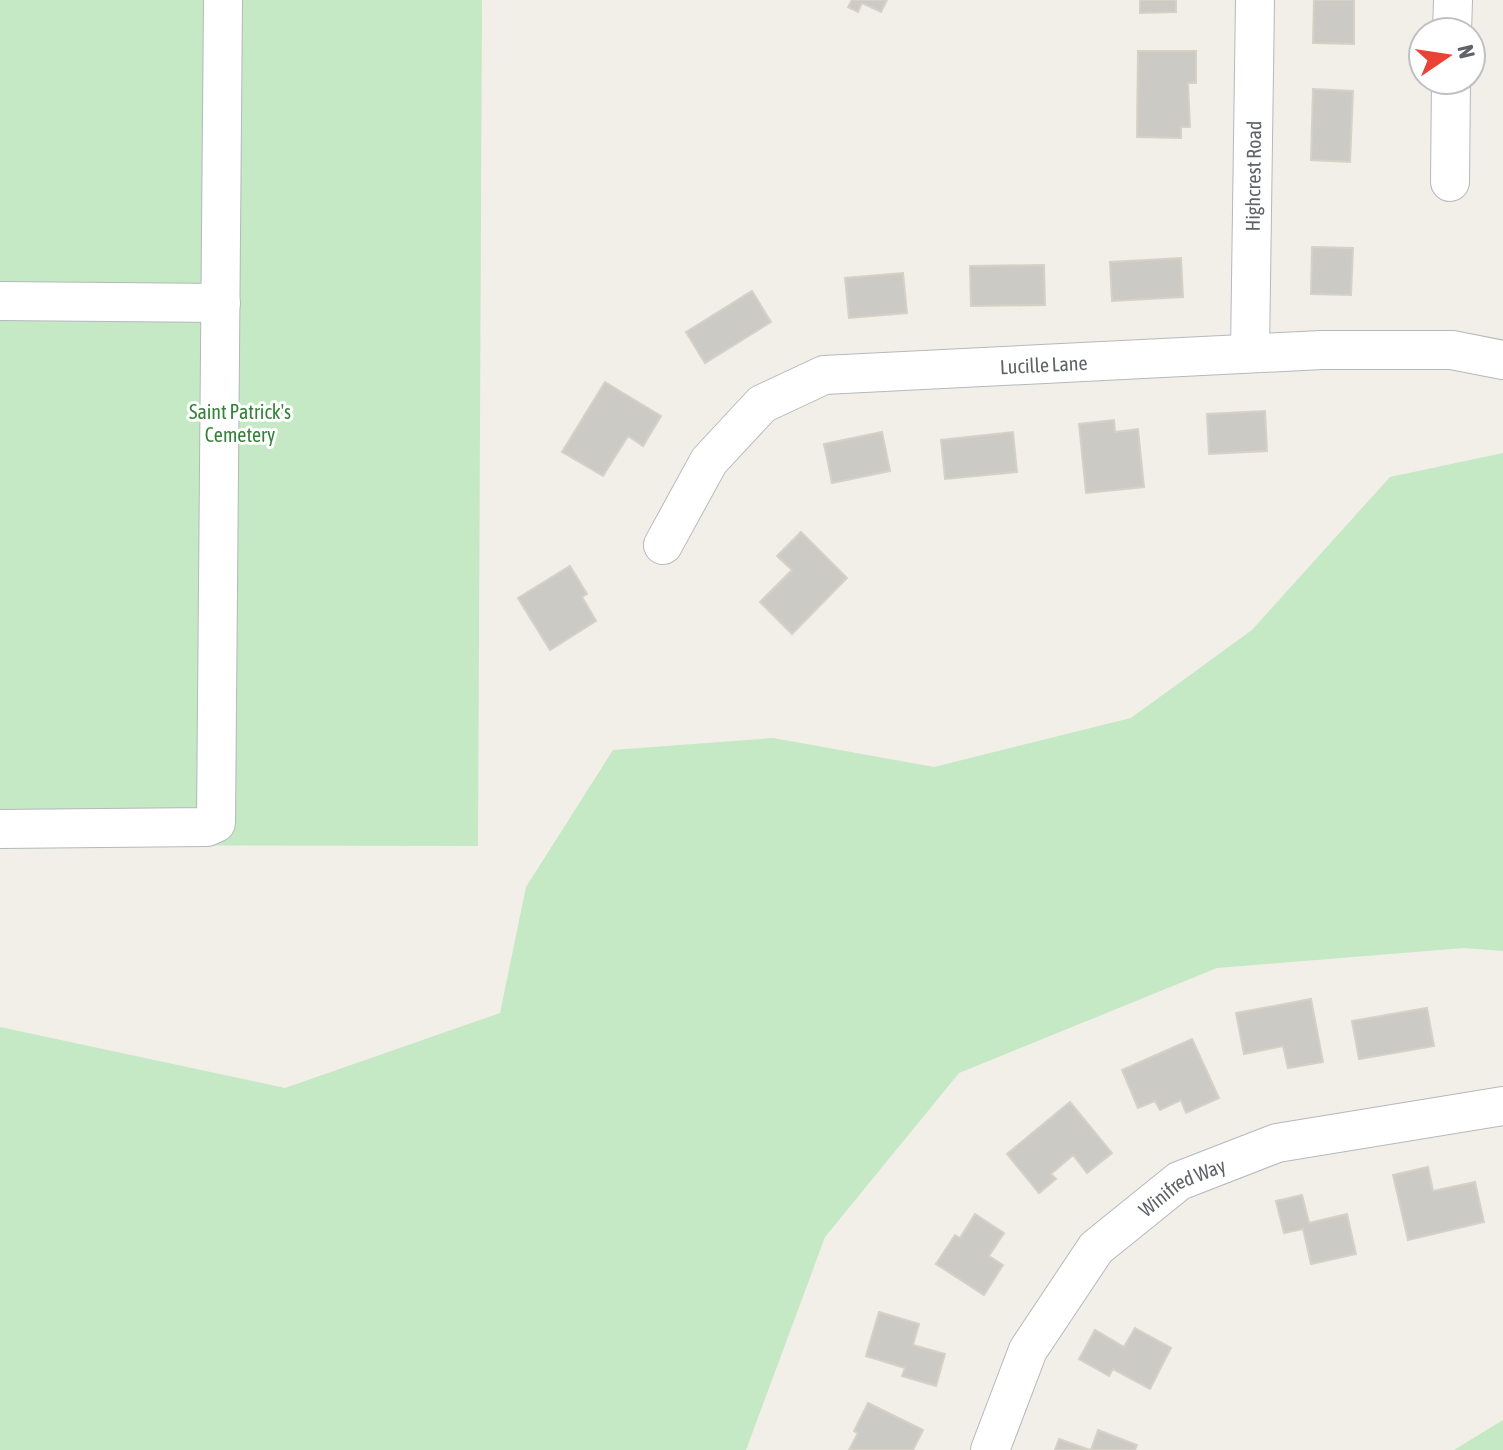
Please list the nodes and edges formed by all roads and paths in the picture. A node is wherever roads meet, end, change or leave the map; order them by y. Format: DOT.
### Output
graph roads {
  1 [pos="223,0"];
  2 [pos="1255,0"];
  3 [pos="1451,96"];
  4 [pos="1450,182"];
  5 [pos="0,301"];
  6 [pos="221,303"];
  7 [pos="1250,352"];
  8 [pos="1503,360"];
  9 [pos="663,545"];
  10 [pos="0,829"];
  11 [pos="1503,1106"];
  12 [pos="990,1450"];
  1 -- 6 [label="street"];
  2 -- 7 [label="street, Highcrest Road"];
  3 -- 4 [label="street"];
  5 -- 6 [label="street"];
  6 -- 10 [label="street"];
  7 -- 8 [label="street, Lucille Lane"];
  7 -- 9 [label="street, Lucille Lane"];
  11 -- 12 [label="street, Winifred Way"];
}
